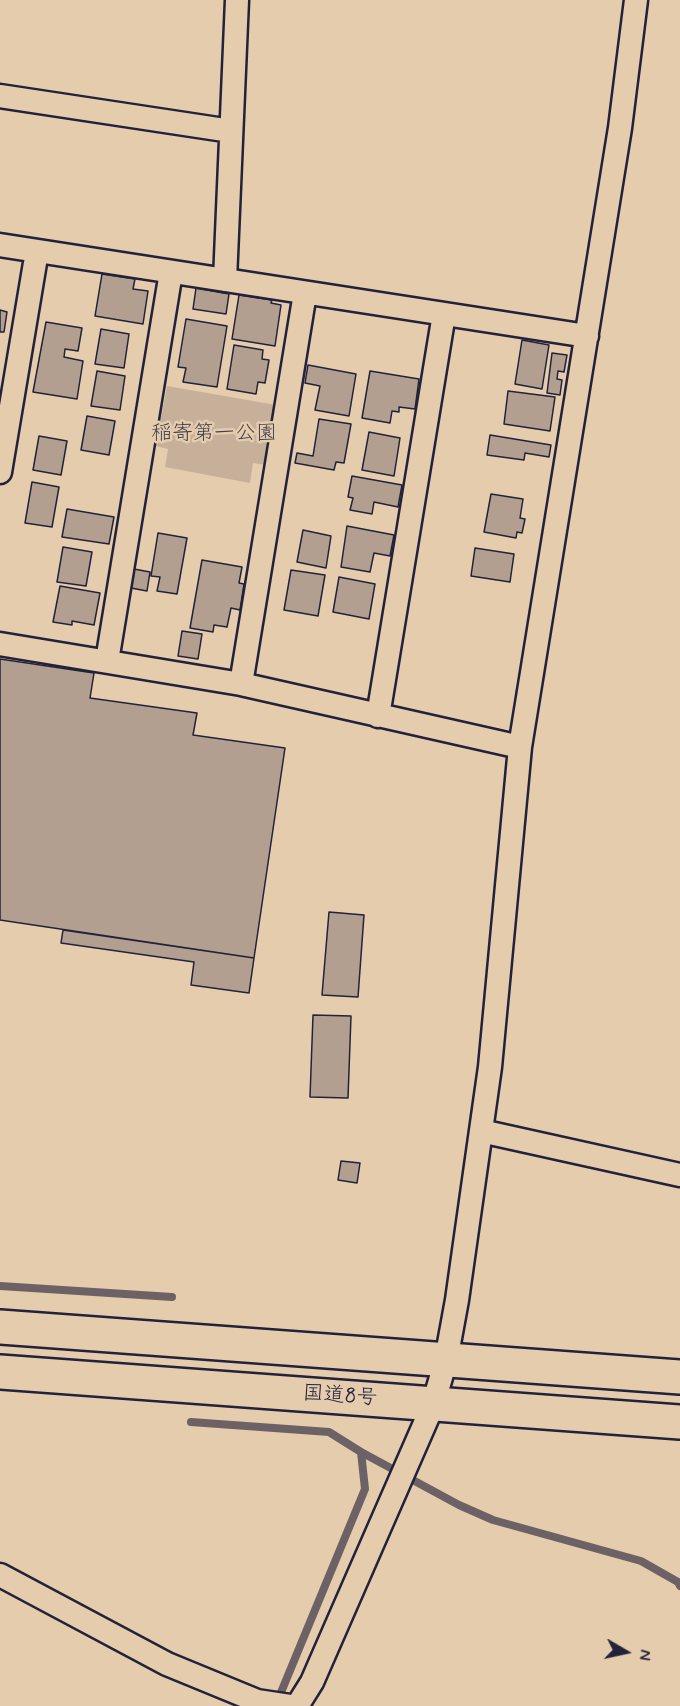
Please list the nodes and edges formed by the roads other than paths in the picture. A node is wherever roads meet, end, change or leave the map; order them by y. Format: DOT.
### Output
graph roads {
  1 [pos="237,0"];
  2 [pos="636,0"];
  3 [pos="0,96"];
  4 [pos="231,131"];
  5 [pos="0,245"];
  6 [pos="37,251"];
  7 [pos="171,272"];
  8 [pos="225,280"];
  9 [pos="305,293"];
  10 [pos="444,314"];
  11 [pos="586,336"];
  12 [pos="0,472"];
  13 [pos="0,644"];
  14 [pos="107,661"];
  15 [pos="241,684"];
  16 [pos="378,716"];
  17 [pos="520,747"];
  18 [pos="481,1131"];
  19 [pos="680,1175"];
  20 [pos="0,1327"];
  21 [pos="446,1360"];
  22 [pos="0,1372"];
  23 [pos="680,1377"];
  24 [pos="433,1405"];
  25 [pos="680,1422"];
  26 [pos="0,1575"];
  27 [pos="290,1706"];
  28 [pos="297,1706"];
  1 -- 4 [label="street"];
  2 -- 11 [label="street"];
  3 -- 4 [label="street"];
  4 -- 8 [label="street"];
  5 -- 6 [label="street"];
  6 -- 7 [label="street"];
  6 -- 12 [label="street"];
  7 -- 8 [label="street"];
  7 -- 14 [label="street"];
  8 -- 9 [label="street"];
  9 -- 10 [label="street"];
  9 -- 15 [label="street"];
  10 -- 11 [label="street"];
  10 -- 16 [label="street"];
  11 -- 17 [label="street"];
  13 -- 14 [label="street"];
  14 -- 15 [label="street"];
  15 -- 16 [label="street"];
  16 -- 17 [label="street"];
  17 -- 18 [label="street"];
  18 -- 19 [label="street"];
  18 -- 21 [label="street"];
  20 -- 21 [label="highway"];
  21 -- 23 [label="highway"];
  21 -- 24 [label="street"];
  22 -- 24 [label="highway, 国道8号"];
  24 -- 25 [label="highway, 国道8号"];
  24 -- 28 [label="street"];
  26 -- 27 [label="street"];
}
